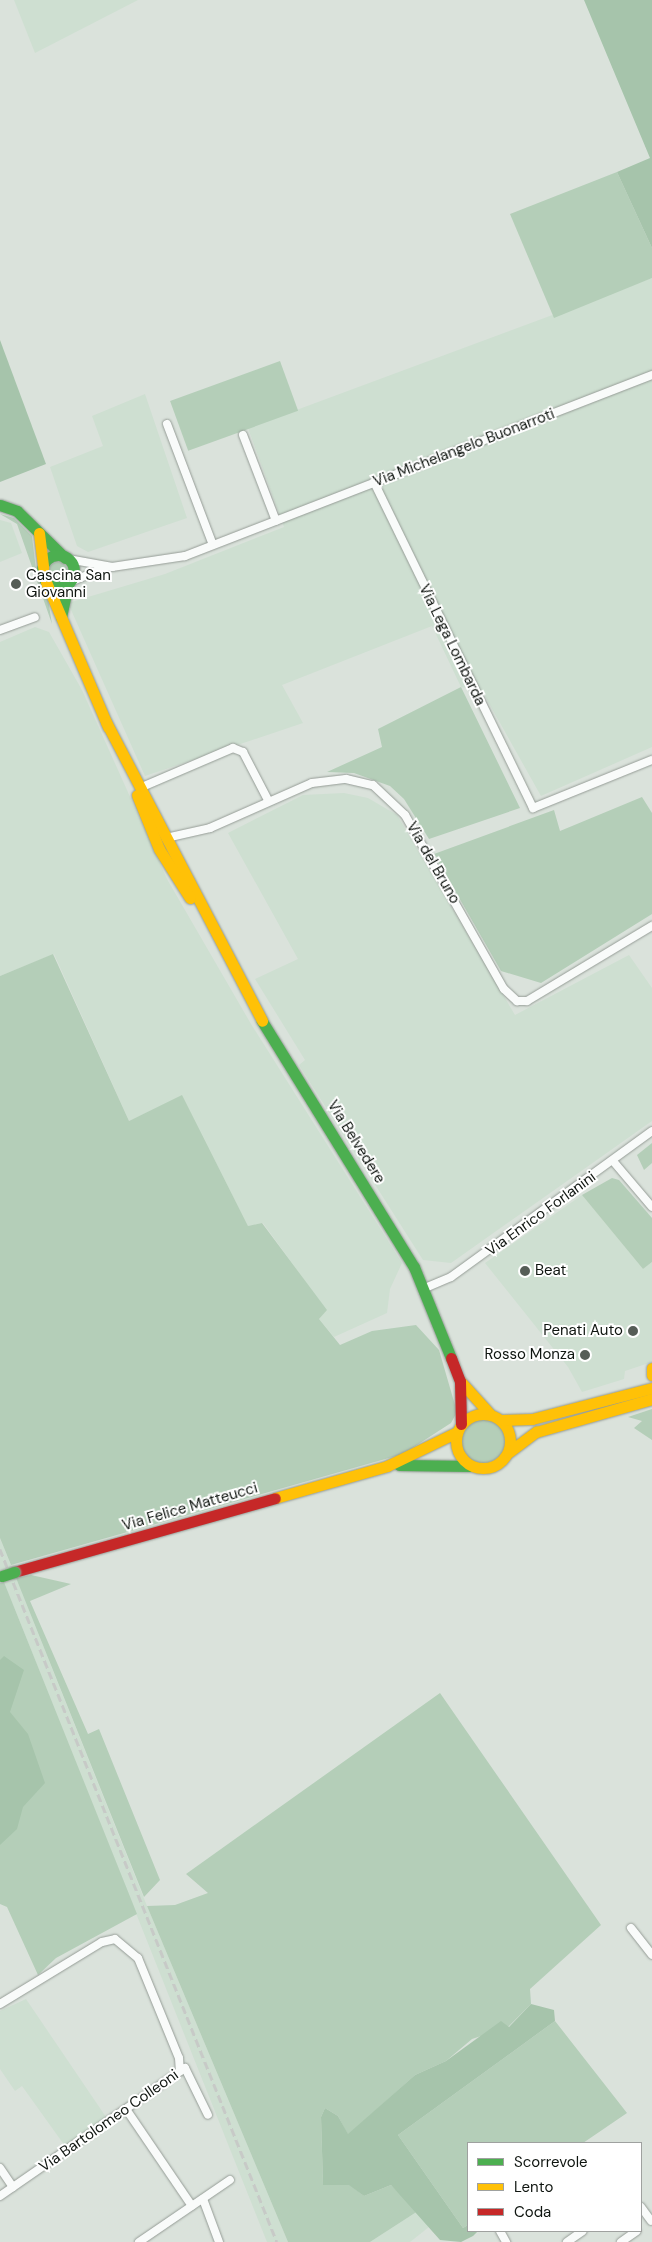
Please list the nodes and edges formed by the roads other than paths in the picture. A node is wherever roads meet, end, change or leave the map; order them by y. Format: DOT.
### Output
graph roads {
  1 [pos="652,375"];
  2 [pos="167,424"];
  3 [pos="243,434"];
  4 [pos="374,482"];
  5 [pos="0,505"];
  6 [pos="276,521"];
  7 [pos="38,533"];
  8 [pos="213,546"];
  9 [pos="67,559"];
  10 [pos="112,567"];
  11 [pos="43,568"];
  12 [pos="46,582"];
  13 [pos="69,583"];
  14 [pos="35,617"];
  15 [pos="62,626"];
  16 [pos="0,630"];
  17 [pos="106,722"];
  18 [pos="652,760"];
  19 [pos="125,771"];
  20 [pos="142,787"];
  21 [pos="268,800"];
  22 [pos="142,806"];
  23 [pos="166,838"];
  24 [pos="178,880"];
  25 [pos="652,926"];
  26 [pos="211,928"];
  27 [pos="652,1131"];
  28 [pos="613,1162"];
  29 [pos="652,1207"];
  30 [pos="425,1288"];
  31 [pos="652,1368"];
  32 [pos="652,1375"];
  33 [pos="460,1381"];
  34 [pos="652,1388"];
  35 [pos="652,1399"];
  36 [pos="490,1414"];
  37 [pos="502,1420"];
  38 [pos="459,1428"];
  39 [pos="509,1452"];
  40 [pos="387,1466"];
  41 [pos="470,1466"];
  42 [pos="1,1576"];
  43 [pos="631,1928"];
  44 [pos="649,1945"];
  45 [pos="652,1955"];
  46 [pos="0,2004"];
  47 [pos="180,2072"];
  48 [pos="126,2109"];
  49 [pos="208,2115"];
  50 [pos="0,2168"];
  51 [pos="230,2180"];
  52 [pos="13,2187"];
  53 [pos="0,2196"];
  54 [pos="203,2199"];
  55 [pos="192,2206"];
  56 [pos="642,2208"];
  57 [pos="651,2221"];
  58 [pos="581,2232"];
  59 [pos="636,2232"];
  60 [pos="150,2239"];
  61 [pos="139,2242"];
  62 [pos="219,2242"];
  63 [pos="567,2242"];
  64 [pos="621,2242"];
  1 -- 4 [label="street, Via Michelangelo Buonarroti"];
  2 -- 8 [label="street"];
  3 -- 6 [label="street"];
  4 -- 6 [label="street, Via Michelangelo Buonarroti"];
  4 -- 18 [label="street, Via Lega Lombarda"];
  5 -- 7 [label="street"];
  6 -- 8 [label="street, Via Michelangelo Buonarroti"];
  7 -- 9 [label="street"];
  7 -- 11 [label="street"];
  8 -- 10 [label="street, Via Michelangelo Buonarroti"];
  9 -- 10 [label="street, Via Michelangelo Buonarroti"];
  9 -- 11 [label="street"];
  9 -- 13 [label="street"];
  10 -- 13 [label="street, Via Michelangelo Buonarroti"];
  11 -- 12 [label="street"];
  12 -- 13 [label="street"];
  12 -- 15 [label="street, Via Belvedere"];
  13 -- 15 [label="street"];
  14 -- 16 [label="street"];
  15 -- 17 [label="street, Via Belvedere"];
  17 -- 19 [label="street, Via Belvedere"];
  17 -- 20 [label="street, Via Belvedere"];
  19 -- 20 [label="street, Via Belvedere"];
  19 -- 22 [label="street, Via Belvedere"];
  20 -- 21 [label="street"];
  20 -- 23 [label="street, Via Belvedere"];
  21 -- 23 [label="street, Via del Bruno"];
  21 -- 25 [label="street, Via del Bruno"];
  22 -- 23 [label="street"];
  22 -- 24 [label="street, Via Belvedere"];
  23 -- 24 [label="street"];
  23 -- 26 [label="street, Via Belvedere"];
  24 -- 26 [label="street, Via Belvedere"];
  26 -- 30 [label="street, Via Belvedere"];
  27 -- 28 [label="street, Via Enrico Forlanini"];
  28 -- 29 [label="street"];
  28 -- 30 [label="street, Via Enrico Forlanini"];
  30 -- 33 [label="street, Via Belvedere"];
  31 -- 32 [label="street"];
  33 -- 36 [label="street, Via Belvedere"];
  33 -- 38 [label="street, Via Belvedere"];
  34 -- 37 [label="street"];
  35 -- 39 [label="street, Via Felice Matteucci"];
  36 -- 37 [label="street"];
  36 -- 38 [label="street, Via Felice Matteucci"];
  37 -- 39 [label="street"];
  38 -- 40 [label="street, Via Felice Matteucci"];
  38 -- 41 [label="street"];
  39 -- 41 [label="street, Via Felice Matteucci"];
  40 -- 41 [label="street, Via Felice Matteucci"];
  40 -- 42 [label="street, Via Felice Matteucci, bridge"];
  43 -- 44 [label="street"];
  44 -- 45 [label="street"];
  46 -- 47 [label="street"];
  47 -- 48 [label="street, Via Bartolomeo Colleoni"];
  47 -- 49 [label="street, Via Bartolomeo Colleoni"];
  48 -- 52 [label="street, Via Bartolomeo Colleoni"];
  48 -- 55 [label="street"];
  50 -- 52 [label="street"];
  51 -- 54 [label="street"];
  52 -- 53 [label="street, Via Bartolomeo Colleoni"];
  54 -- 55 [label="street"];
  54 -- 62 [label="street"];
  55 -- 60 [label="street"];
  56 -- 57 [label="street"];
  58 -- 63 [label="street"];
  59 -- 64 [label="street"];
  60 -- 61 [label="street"];
}
